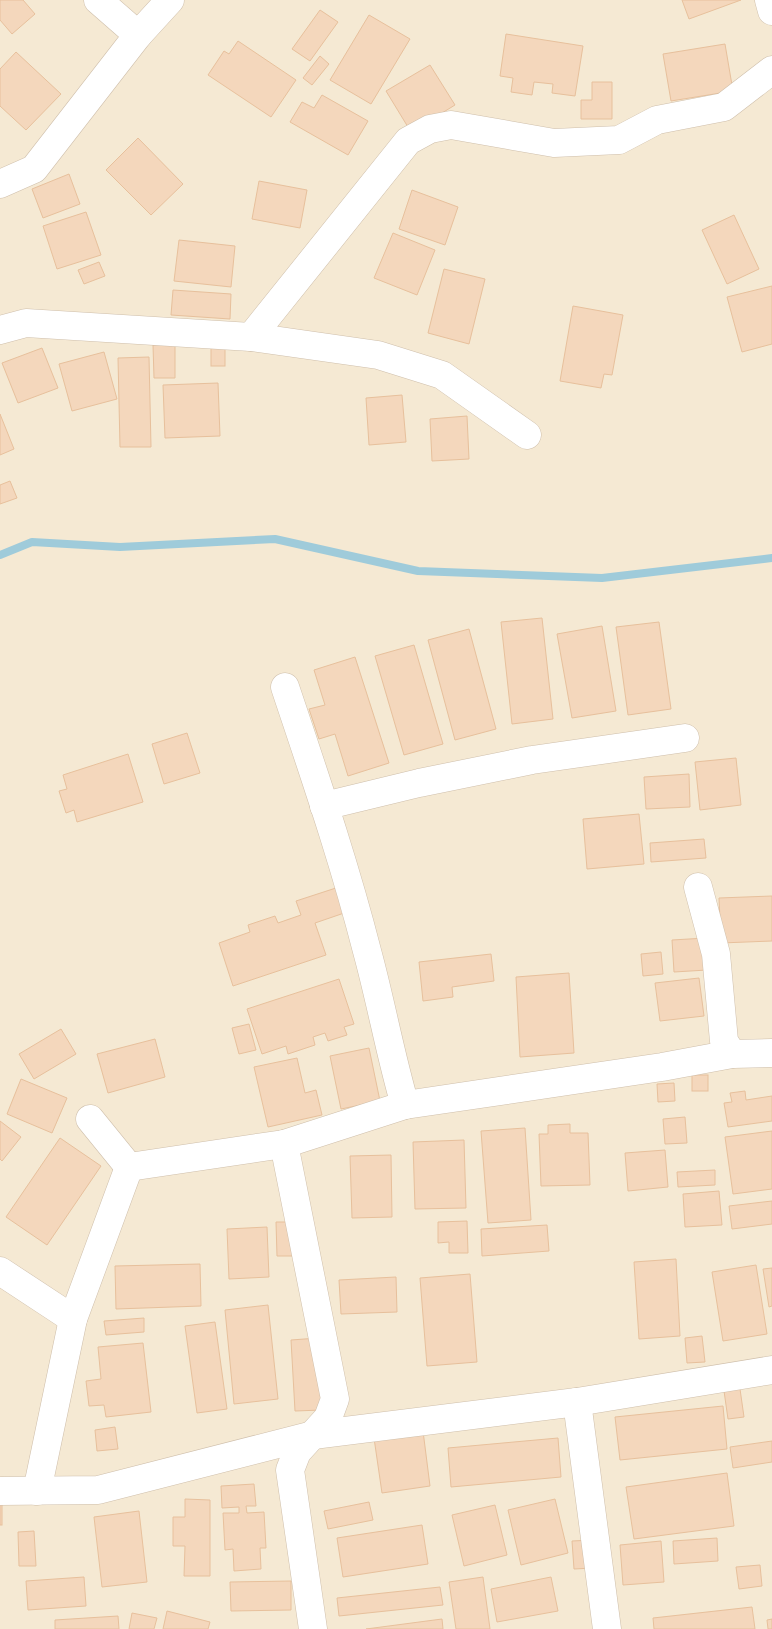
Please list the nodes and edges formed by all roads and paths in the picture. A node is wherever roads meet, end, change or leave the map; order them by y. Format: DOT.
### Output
graph roads {
  1 [pos="98,0"];
  2 [pos="170,0"];
  3 [pos="769,0"];
  4 [pos="772,11"];
  5 [pos="138,35"];
  6 [pos="772,70"];
  7 [pos="0,184"];
  8 [pos="0,330"];
  9 [pos="251,337"];
  10 [pos="527,435"];
  11 [pos="285,687"];
  12 [pos="685,738"];
  13 [pos="324,806"];
  14 [pos="698,887"];
  15 [pos="772,1053"];
  16 [pos="732,1054"];
  17 [pos="405,1105"];
  18 [pos="90,1119"];
  19 [pos="284,1144"];
  20 [pos="129,1167"];
  21 [pos="0,1271"];
  22 [pos="73,1319"];
  23 [pos="772,1370"];
  24 [pos="577,1402"];
  25 [pos="313,1435"];
  26 [pos="0,1491"];
  27 [pos="37,1491"];
  28 [pos="313,1629"];
  29 [pos="608,1629"];
  1 -- 5 [label="street"];
  2 -- 5 [label="street"];
  3 -- 4 [label="street"];
  5 -- 7 [label="street"];
  6 -- 9 [label="street"];
  8 -- 9 [label="street"];
  9 -- 10 [label="street"];
  11 -- 13 [label="street"];
  12 -- 13 [label="street"];
  13 -- 17 [label="street"];
  14 -- 16 [label="street"];
  15 -- 16 [label="street"];
  16 -- 17 [label="street"];
  17 -- 19 [label="street"];
  18 -- 20 [label="street"];
  19 -- 20 [label="street"];
  19 -- 25 [label="street"];
  20 -- 22 [label="street"];
  21 -- 22 [label="street"];
  22 -- 27 [label="street"];
  23 -- 24 [label="street"];
  24 -- 25 [label="street"];
  24 -- 29 [label="street"];
  25 -- 27 [label="street"];
  25 -- 28 [label="street"];
  26 -- 27 [label="street"];
}
